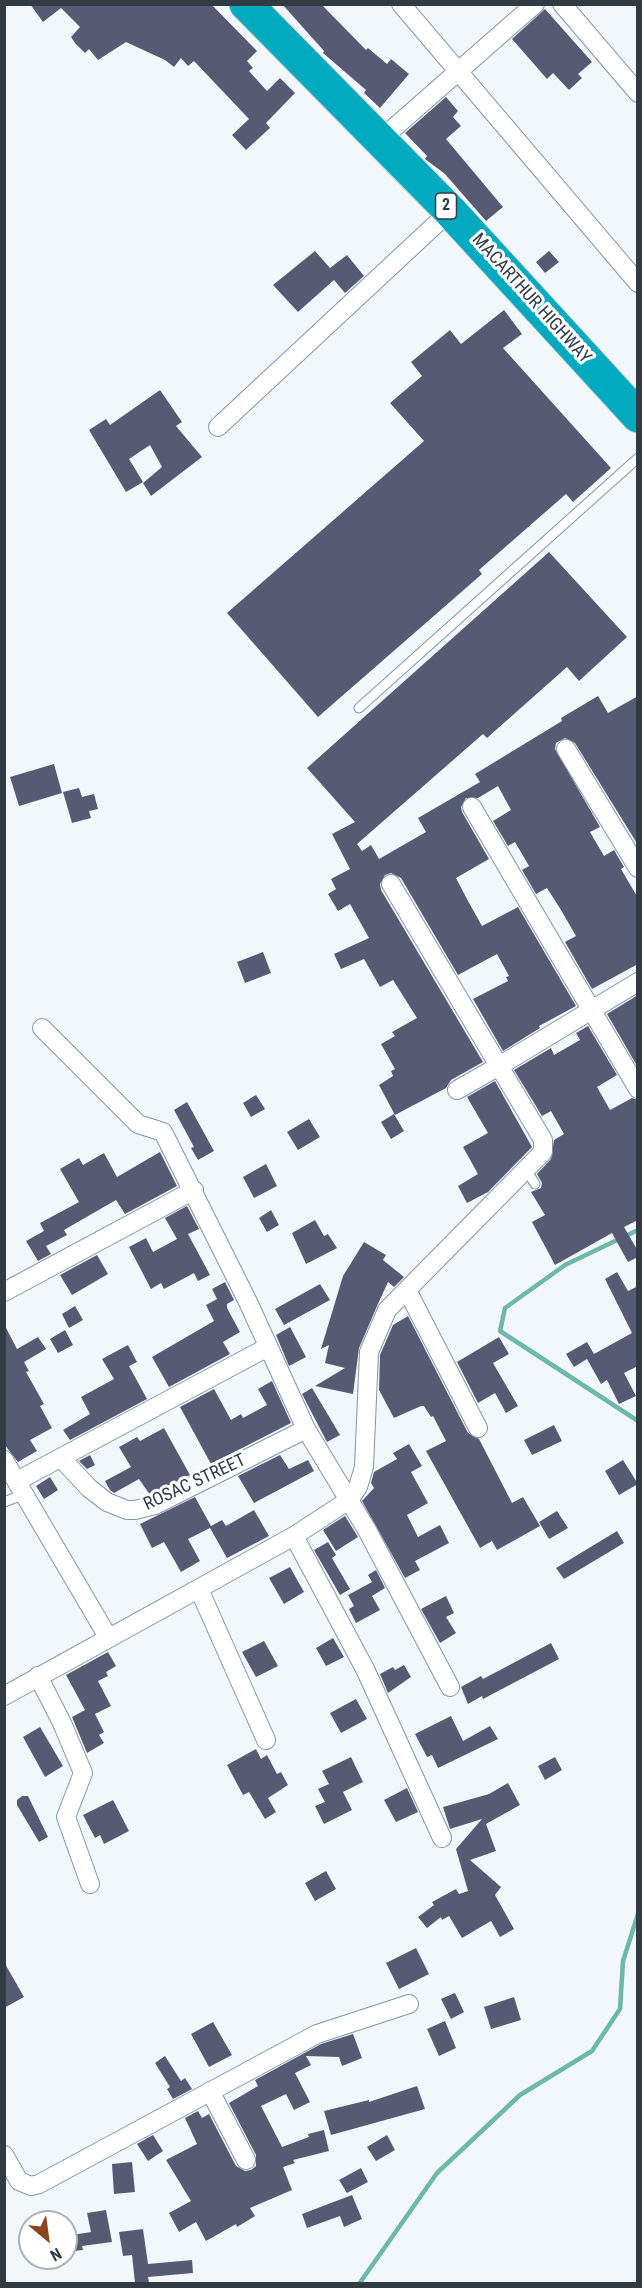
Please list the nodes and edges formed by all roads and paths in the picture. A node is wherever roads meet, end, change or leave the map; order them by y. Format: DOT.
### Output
graph roads {
  1 [pos="246,4"];
  2 [pos="400,4"];
  3 [pos="535,4"];
  4 [pos="562,4"];
  5 [pos="458,71"];
  6 [pos="638,93"];
  7 [pos="380,140"];
  8 [pos="450,211"];
  9 [pos="638,283"];
  10 [pos="638,416"];
  11 [pos="218,427"];
  12 [pos="638,458"];
  13 [pos="359,708"];
  14 [pos="566,749"];
  15 [pos="472,807"];
  16 [pos="638,868"];
  17 [pos="391,884"];
  18 [pos="638,982"];
  19 [pos="591,1010"];
  20 [pos="42,1028"];
  21 [pos="499,1066"];
  22 [pos="638,1089"];
  23 [pos="457,1090"];
  24 [pos="194,1190"];
  25 [pos="407,1290"];
  26 [pos="4,1292"];
  27 [pos="268,1347"];
  28 [pos="478,1428"];
  29 [pos="306,1429"];
  30 [pos="61,1458"];
  31 [pos="4,1460"];
  32 [pos="21,1487"];
  33 [pos="349,1500"];
  34 [pos="4,1502"];
  35 [pos="294,1536"];
  36 [pos="199,1589"];
  37 [pos="108,1637"];
  38 [pos="38,1676"];
  39 [pos="450,1687"];
  40 [pos="4,1696"];
  41 [pos="266,1740"];
  42 [pos="442,1838"];
  43 [pos="90,1884"];
  44 [pos="410,2004"];
  45 [pos="210,2091"];
  46 [pos="4,2155"];
  47 [pos="246,2160"];
  1 -- 7 [label="highway, MACARTHUR HIGHWAY / 2"];
  2 -- 5 [label="street"];
  3 -- 5 [label="street"];
  4 -- 6 [label="street"];
  5 -- 7 [label="street"];
  5 -- 9 [label="street"];
  7 -- 8 [label="highway, MACARTHUR HIGHWAY / 2"];
  8 -- 10 [label="highway, MACARTHUR HIGHWAY / 2"];
  8 -- 11 [label="street"];
  12 -- 13 [label="lane"];
  14 -- 16 [label="street"];
  15 -- 19 [label="street"];
  17 -- 21 [label="street"];
  18 -- 19 [label="street"];
  19 -- 21 [label="street"];
  19 -- 22 [label="street"];
  20 -- 24 [label="street"];
  21 -- 23 [label="street"];
  21 -- 25 [label="street"];
  24 -- 26 [label="street"];
  24 -- 27 [label="street"];
  25 -- 28 [label="street"];
  25 -- 33 [label="street"];
  27 -- 29 [label="street"];
  27 -- 30 [label="street"];
  29 -- 30 [label="street, ROSAC STREET"];
  29 -- 33 [label="street"];
  30 -- 32 [label="street"];
  31 -- 32 [label="street"];
  32 -- 34 [label="lane"];
  32 -- 37 [label="street"];
  33 -- 35 [label="street"];
  33 -- 39 [label="street"];
  35 -- 36 [label="street"];
  35 -- 42 [label="street"];
  36 -- 37 [label="street"];
  36 -- 41 [label="street"];
  37 -- 38 [label="street"];
  38 -- 40 [label="street"];
  38 -- 43 [label="street"];
  44 -- 45 [label="street"];
  45 -- 46 [label="street"];
  45 -- 47 [label="street"];
}
